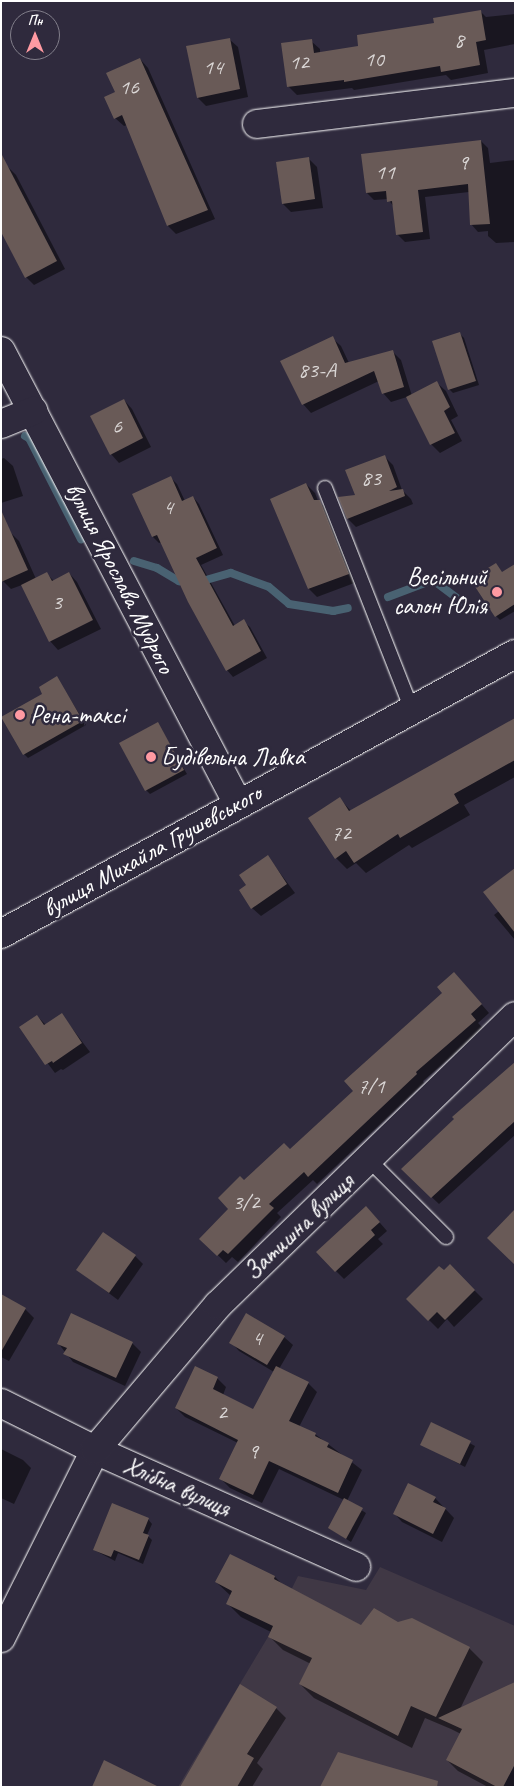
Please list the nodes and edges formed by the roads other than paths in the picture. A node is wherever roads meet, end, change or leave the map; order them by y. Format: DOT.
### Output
graph roads {
  1 [pos="515,93"];
  2 [pos="257,124"];
  3 [pos="1,351"];
  4 [pos="33,411"];
  5 [pos="1,424"];
  6 [pos="325,488"];
  7 [pos="515,654"];
  8 [pos="412,710"];
  9 [pos="238,804"];
  10 [pos="1,934"];
  11 [pos="515,1016"];
  12 [pos="369,1160"];
  13 [pos="446,1237"];
  14 [pos="1,1403"];
  15 [pos="95,1450"];
  16 [pos="356,1567"];
  17 [pos="1,1638"];
  1 -- 2 [label="street"];
  3 -- 4 [label="street, вулиця Ярослава Мудрого"];
  4 -- 5 [label="street"];
  4 -- 9 [label="street, вулиця Ярослава Мудрого"];
  6 -- 8 [label="lane"];
  7 -- 8 [label="street, вулиця Михайла Грушевського"];
  8 -- 9 [label="street, вулиця Михайла Грушевського"];
  9 -- 10 [label="street, вулиця Михайла Грушевського"];
  11 -- 12 [label="street, Затишна вулиця"];
  12 -- 13 [label="lane"];
  12 -- 15 [label="street, Затишна вулиця"];
  14 -- 15 [label="street, Хлібна вулиця"];
  15 -- 16 [label="street, Хлібна вулиця"];
  15 -- 17 [label="street, Затишна вулиця"];
}
